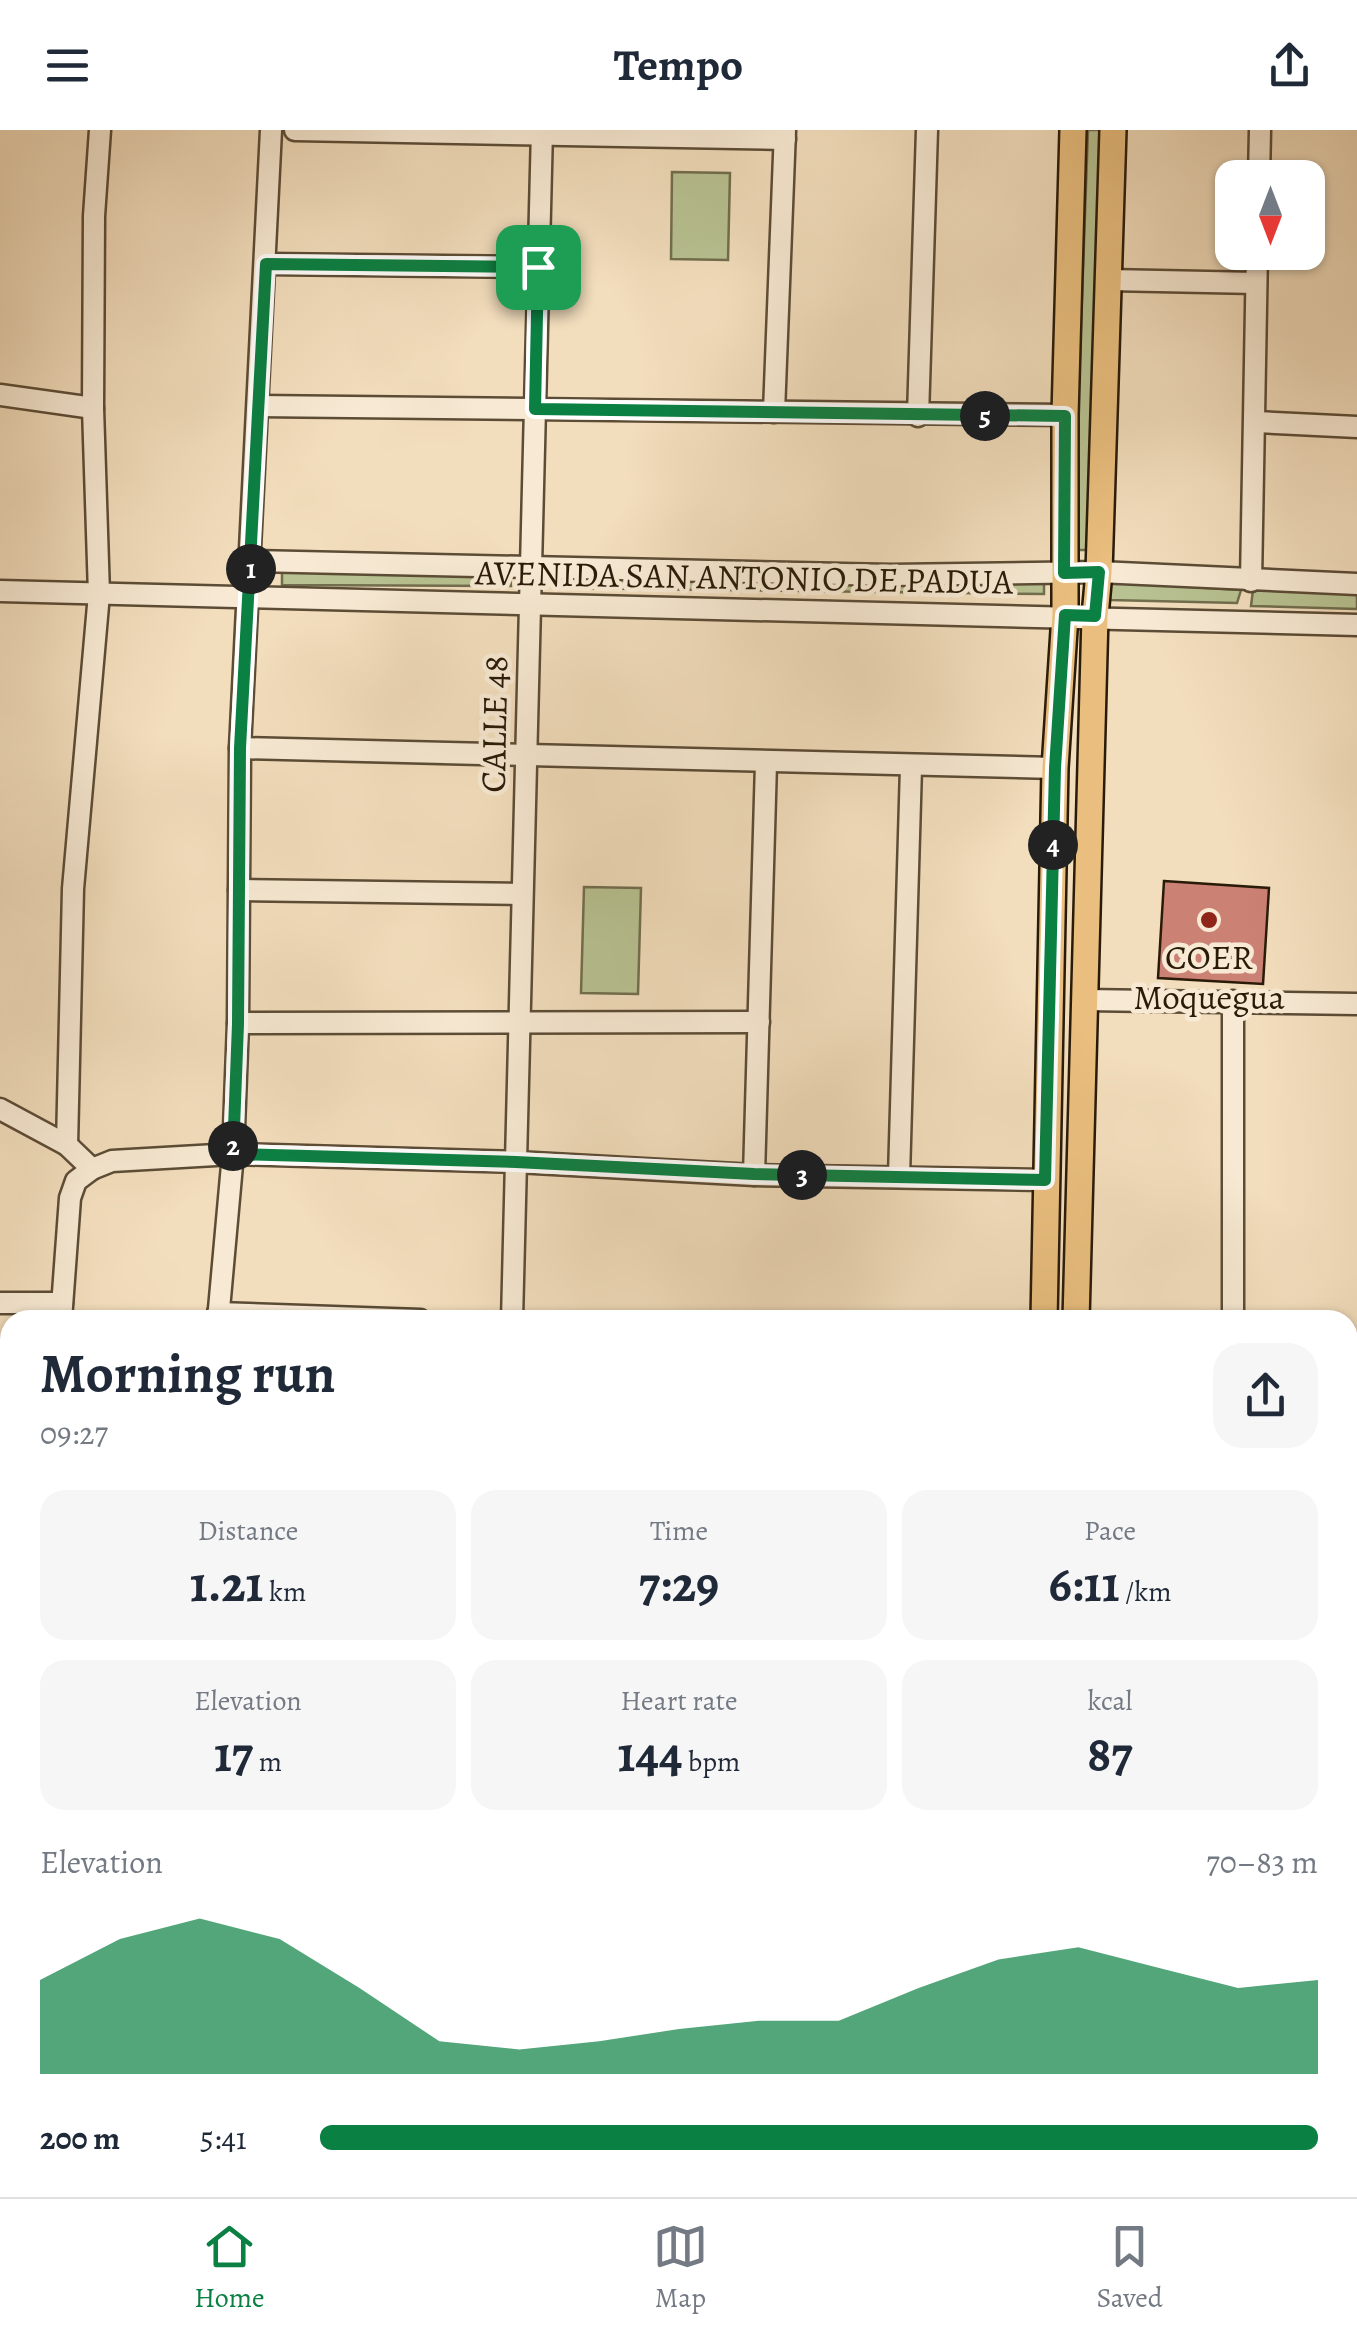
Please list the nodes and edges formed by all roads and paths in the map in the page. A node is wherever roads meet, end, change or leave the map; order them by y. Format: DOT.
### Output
graph roads {
  1 [pos="100,130"];
  2 [pos="271,130"];
  3 [pos="295,130"];
  4 [pos="927,130"];
  5 [pos="1074,130"];
  6 [pos="1113,130"];
  7 [pos="1260,130"];
  8 [pos="542,133"];
  9 [pos="785,134"];
  10 [pos="1259,160"];
  11 [pos="266,264"];
  12 [pos="538,267"];
  13 [pos="1256,270"];
  14 [pos="1109,280"];
  15 [pos="1256,283"];
  16 [pos="0,395"];
  17 [pos="258,406"];
  18 [pos="93,408"];
  19 [pos="535,409"];
  20 [pos="774,412"];
  21 [pos="918,416"];
  22 [pos="1065,416"];
  23 [pos="1256,422"];
  24 [pos="1357,427"];
  25 [pos="252,560"];
  26 [pos="531,568"];
  27 [pos="720,572"];
  28 [pos="1099,572"];
  29 [pos="1064,573"];
  30 [pos="892,575"];
  31 [pos="1251,581"];
  32 [pos="1357,584"];
  33 [pos="0,591"];
  34 [pos="99,594"];
  35 [pos="250,600"];
  36 [pos="530,605"];
  37 [pos="718,608"];
  38 [pos="890,612"];
  39 [pos="1065,615"];
  40 [pos="1095,616"];
  41 [pos="1357,625"];
  42 [pos="240,748"];
  43 [pos="526,756"];
  44 [pos="766,763"];
  45 [pos="910,767"];
  46 [pos="1055,768"];
  47 [pos="239,890"];
  48 [pos="522,894"];
  49 [pos="1085,1000"];
  50 [pos="1233,1001"];
  51 [pos="1357,1004"];
  52 [pos="759,1022"];
  53 [pos="238,1024"];
  54 [pos="519,1025"];
  55 [pos="0,1109"];
  56 [pos="67,1145"];
  57 [pos="233,1154"];
  58 [pos="516,1162"];
  59 [pos="92,1169"];
  60 [pos="754,1174"];
  61 [pos="899,1176"];
  62 [pos="1045,1180"];
  63 [pos="0,1303"];
  64 [pos="48,1310"];
  65 [pos="62,1310"];
  66 [pos="219,1310"];
  67 [pos="512,1310"];
  68 [pos="1044,1310"];
  69 [pos="1076,1310"];
  70 [pos="1233,1310"];
  1 -- 18 [label="street"];
  2 -- 11 [label="street"];
  3 -- 8 [label="street"];
  4 -- 21 [label="street"];
  5 -- 22 [label="main road"];
  6 -- 14 [label="main road"];
  7 -- 10 [label="street"];
  8 -- 9 [label="street"];
  8 -- 12 [label="street, CALLE 48"];
  9 -- 20 [label="street"];
  11 -- 12 [label="street"];
  11 -- 17 [label="street"];
  12 -- 19 [label="street, CALLE 48"];
  13 -- 15 [label="street"];
  14 -- 15 [label="street"];
  14 -- 28 [label="main road"];
  15 -- 23 [label="street"];
  16 -- 18 [label="street"];
  17 -- 19 [label="street"];
  17 -- 25 [label="street"];
  18 -- 34 [label="street"];
  19 -- 20 [label="street"];
  19 -- 26 [label="street, CALLE 48"];
  20 -- 21 [label="street"];
  21 -- 22 [label="street"];
  22 -- 29 [label="main road"];
  23 -- 24 [label="street"];
  23 -- 31 [label="street"];
  25 -- 26 [label="street, AVENIDA SAN ANTONIO DE PADUA"];
  25 -- 35 [label="street"];
  26 -- 27 [label="street, AVENIDA SAN ANTONIO DE PADUA"];
  26 -- 36 [label="street, CALLE 48"];
  27 -- 30 [label="street, AVENIDA SAN ANTONIO DE PADUA"];
  27 -- 37 [label="street"];
  28 -- 29 [label="street, AVENIDA SAN ANTONIO DE PADUA"];
  28 -- 31 [label="street, AVENIDA SAN ANTONIO DE PADUA"];
  28 -- 40 [label="main road"];
  29 -- 30 [label="street, AVENIDA SAN ANTONIO DE PADUA"];
  29 -- 39 [label="main road"];
  30 -- 38 [label="street"];
  31 -- 32 [label="street, AVENIDA SAN ANTONIO DE PADUA"];
  33 -- 34 [label="street, AVENIDA SAN ANTONIO DE PADUA"];
  34 -- 35 [label="street, AVENIDA SAN ANTONIO DE PADUA"];
  34 -- 56 [label="street"];
  35 -- 36 [label="street, AVENIDA SAN ANTONIO DE PADUA"];
  35 -- 42 [label="street"];
  36 -- 37 [label="street, AVENIDA SAN ANTONIO DE PADUA"];
  36 -- 43 [label="street, CALLE 48"];
  37 -- 38 [label="street, AVENIDA SAN ANTONIO DE PADUA"];
  38 -- 39 [label="street, AVENIDA SAN ANTONIO DE PADUA"];
  39 -- 40 [label="street, AVENIDA SAN ANTONIO DE PADUA"];
  39 -- 46 [label="main road"];
  40 -- 41 [label="street, AVENIDA SAN ANTONIO DE PADUA"];
  40 -- 49 [label="main road"];
  42 -- 43 [label="street"];
  42 -- 47 [label="street"];
  43 -- 44 [label="street"];
  43 -- 48 [label="street, CALLE 48"];
  44 -- 45 [label="street"];
  44 -- 52 [label="street"];
  45 -- 46 [label="street"];
  45 -- 61 [label="street"];
  46 -- 62 [label="main road"];
  47 -- 48 [label="street"];
  47 -- 53 [label="street"];
  48 -- 54 [label="street, CALLE 48"];
  49 -- 50 [label="street"];
  49 -- 69 [label="main road"];
  50 -- 51 [label="street"];
  50 -- 70 [label="street"];
  52 -- 54 [label="street"];
  52 -- 60 [label="street"];
  53 -- 54 [label="street"];
  53 -- 57 [label="street"];
  54 -- 58 [label="street, CALLE 48"];
  55 -- 56 [label="street"];
  56 -- 59 [label="street"];
  57 -- 58 [label="street"];
  57 -- 59 [label="street"];
  57 -- 66 [label="street"];
  58 -- 60 [label="street"];
  58 -- 67 [label="street, CALLE 48"];
  59 -- 65 [label="street"];
  60 -- 61 [label="street"];
  61 -- 62 [label="street"];
  62 -- 68 [label="main road"];
  63 -- 64 [label="street"];
}
